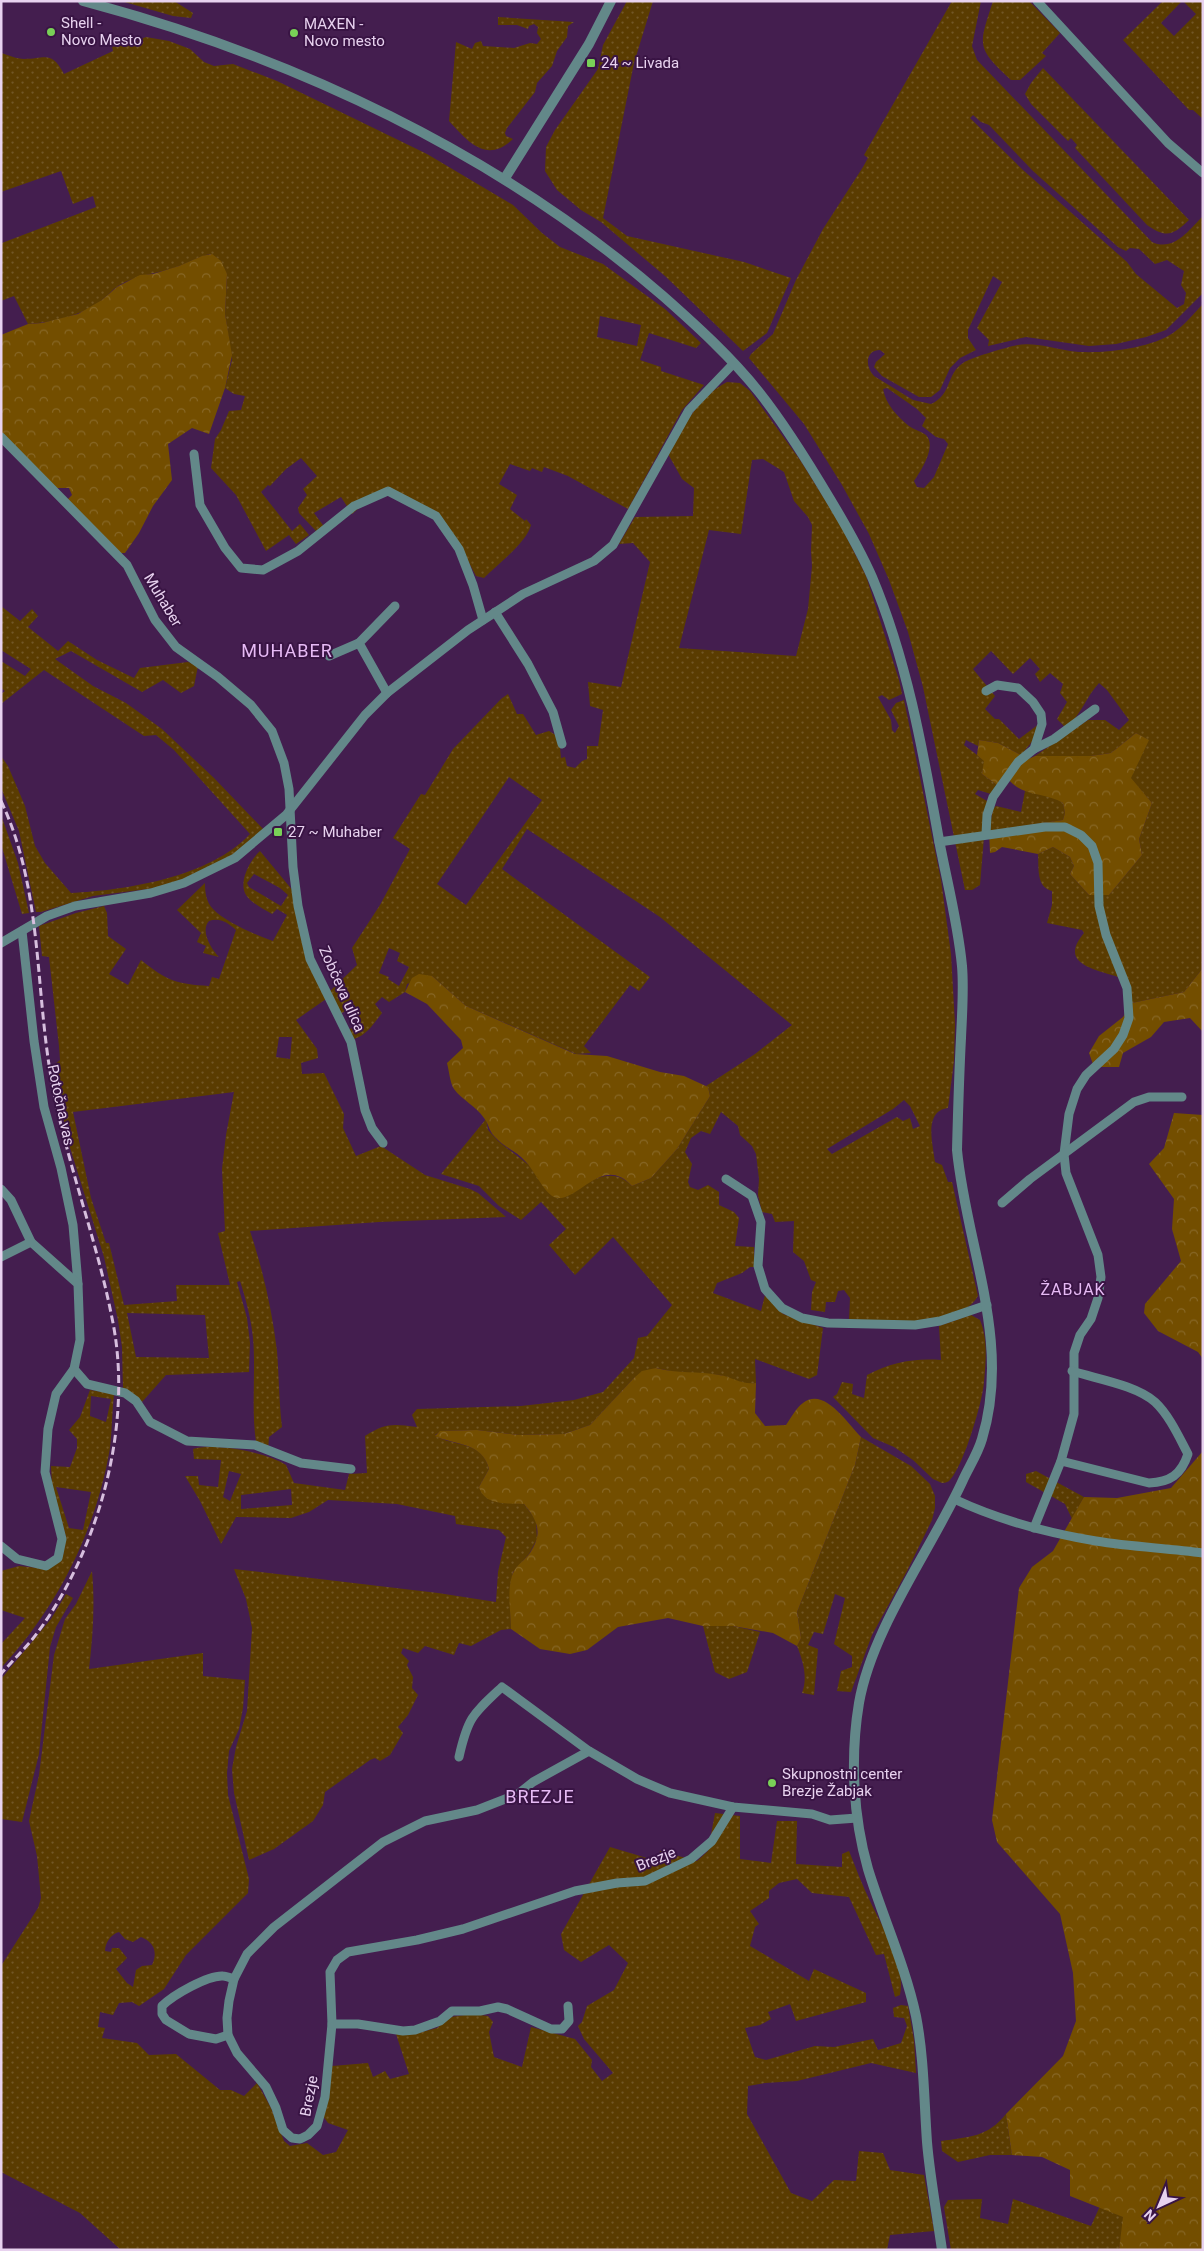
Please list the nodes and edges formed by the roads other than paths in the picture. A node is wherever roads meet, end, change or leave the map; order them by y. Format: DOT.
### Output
graph roads {
  1 [pos="83,1"];
  2 [pos="611,1"];
  3 [pos="1037,1"];
  4 [pos="1203,173"];
  5 [pos="505,178"];
  6 [pos="733,364"];
  7 [pos="1,437"];
  8 [pos="194,454"];
  9 [pos="394,606"];
  10 [pos="495,612"];
  11 [pos="483,620"];
  12 [pos="360,643"];
  13 [pos="329,656"];
  14 [pos="986,691"];
  15 [pos="387,693"];
  16 [pos="1096,709"];
  17 [pos="562,744"];
  18 [pos="1034,749"];
  19 [pos="289,811"];
  20 [pos="986,834"];
  21 [pos="939,842"];
  22 [pos="22,931"];
  23 [pos="1,943"];
  24 [pos="1182,1097"];
  25 [pos="383,1143"];
  26 [pos="1064,1154"];
  27 [pos="726,1179"];
  28 [pos="1,1189"];
  29 [pos="1002,1202"];
  30 [pos="31,1242"];
  31 [pos="1,1257"];
  32 [pos="78,1284"];
  33 [pos="987,1305"];
  34 [pos="74,1369"];
  35 [pos="1072,1371"];
  36 [pos="1061,1462"];
  37 [pos="351,1469"];
  38 [pos="954,1498"];
  39 [pos="1034,1528"];
  40 [pos="1,1546"];
  41 [pos="1203,1553"];
  42 [pos="589,1751"];
  43 [pos="459,1757"];
  44 [pos="733,1807"];
  45 [pos="857,1818"];
  46 [pos="234,1979"];
  47 [pos="568,2006"];
  48 [pos="332,2024"];
  49 [pos="228,2035"];
  50 [pos="942,2250"];
  1 -- 5 [label="street"];
  2 -- 5 [label="street"];
  3 -- 4 [label="street"];
  5 -- 6 [label="street"];
  6 -- 10 [label="street"];
  6 -- 21 [label="street"];
  7 -- 19 [label="street, Muhaber"];
  8 -- 11 [label="street"];
  9 -- 12 [label="street"];
  10 -- 11 [label="street"];
  10 -- 17 [label="street"];
  11 -- 15 [label="street"];
  12 -- 13 [label="street"];
  12 -- 15 [label="street"];
  14 -- 18 [label="street"];
  15 -- 19 [label="street"];
  16 -- 18 [label="street"];
  18 -- 20 [label="street"];
  19 -- 22 [label="street"];
  19 -- 25 [label="street, Zobčeva ulica"];
  20 -- 21 [label="street"];
  20 -- 26 [label="street"];
  21 -- 33 [label="street"];
  22 -- 23 [label="street"];
  22 -- 32 [label="street, Potočna vas"];
  24 -- 26 [label="street"];
  26 -- 29 [label="street"];
  26 -- 35 [label="street"];
  27 -- 33 [label="street"];
  28 -- 30 [label="street"];
  30 -- 31 [label="street"];
  30 -- 32 [label="street"];
  32 -- 34 [label="street, Potočna vas"];
  33 -- 38 [label="street"];
  34 -- 37 [label="street"];
  34 -- 40 [label="street, Potočna vas"];
  35 -- 36 [label="street"];
  35 -- 36 [label="street"];
  36 -- 39 [label="street"];
  38 -- 39 [label="street"];
  38 -- 45 [label="street"];
  39 -- 41 [label="street"];
  42 -- 43 [label="street"];
  42 -- 44 [label="street"];
  42 -- 46 [label="street"];
  44 -- 45 [label="street"];
  44 -- 48 [label="street, Brezje"];
  45 -- 50 [label="street"];
  46 -- 49 [label="street"];
  46 -- 49 [label="street"];
  47 -- 48 [label="street"];
  48 -- 49 [label="street, Brezje"];
}
